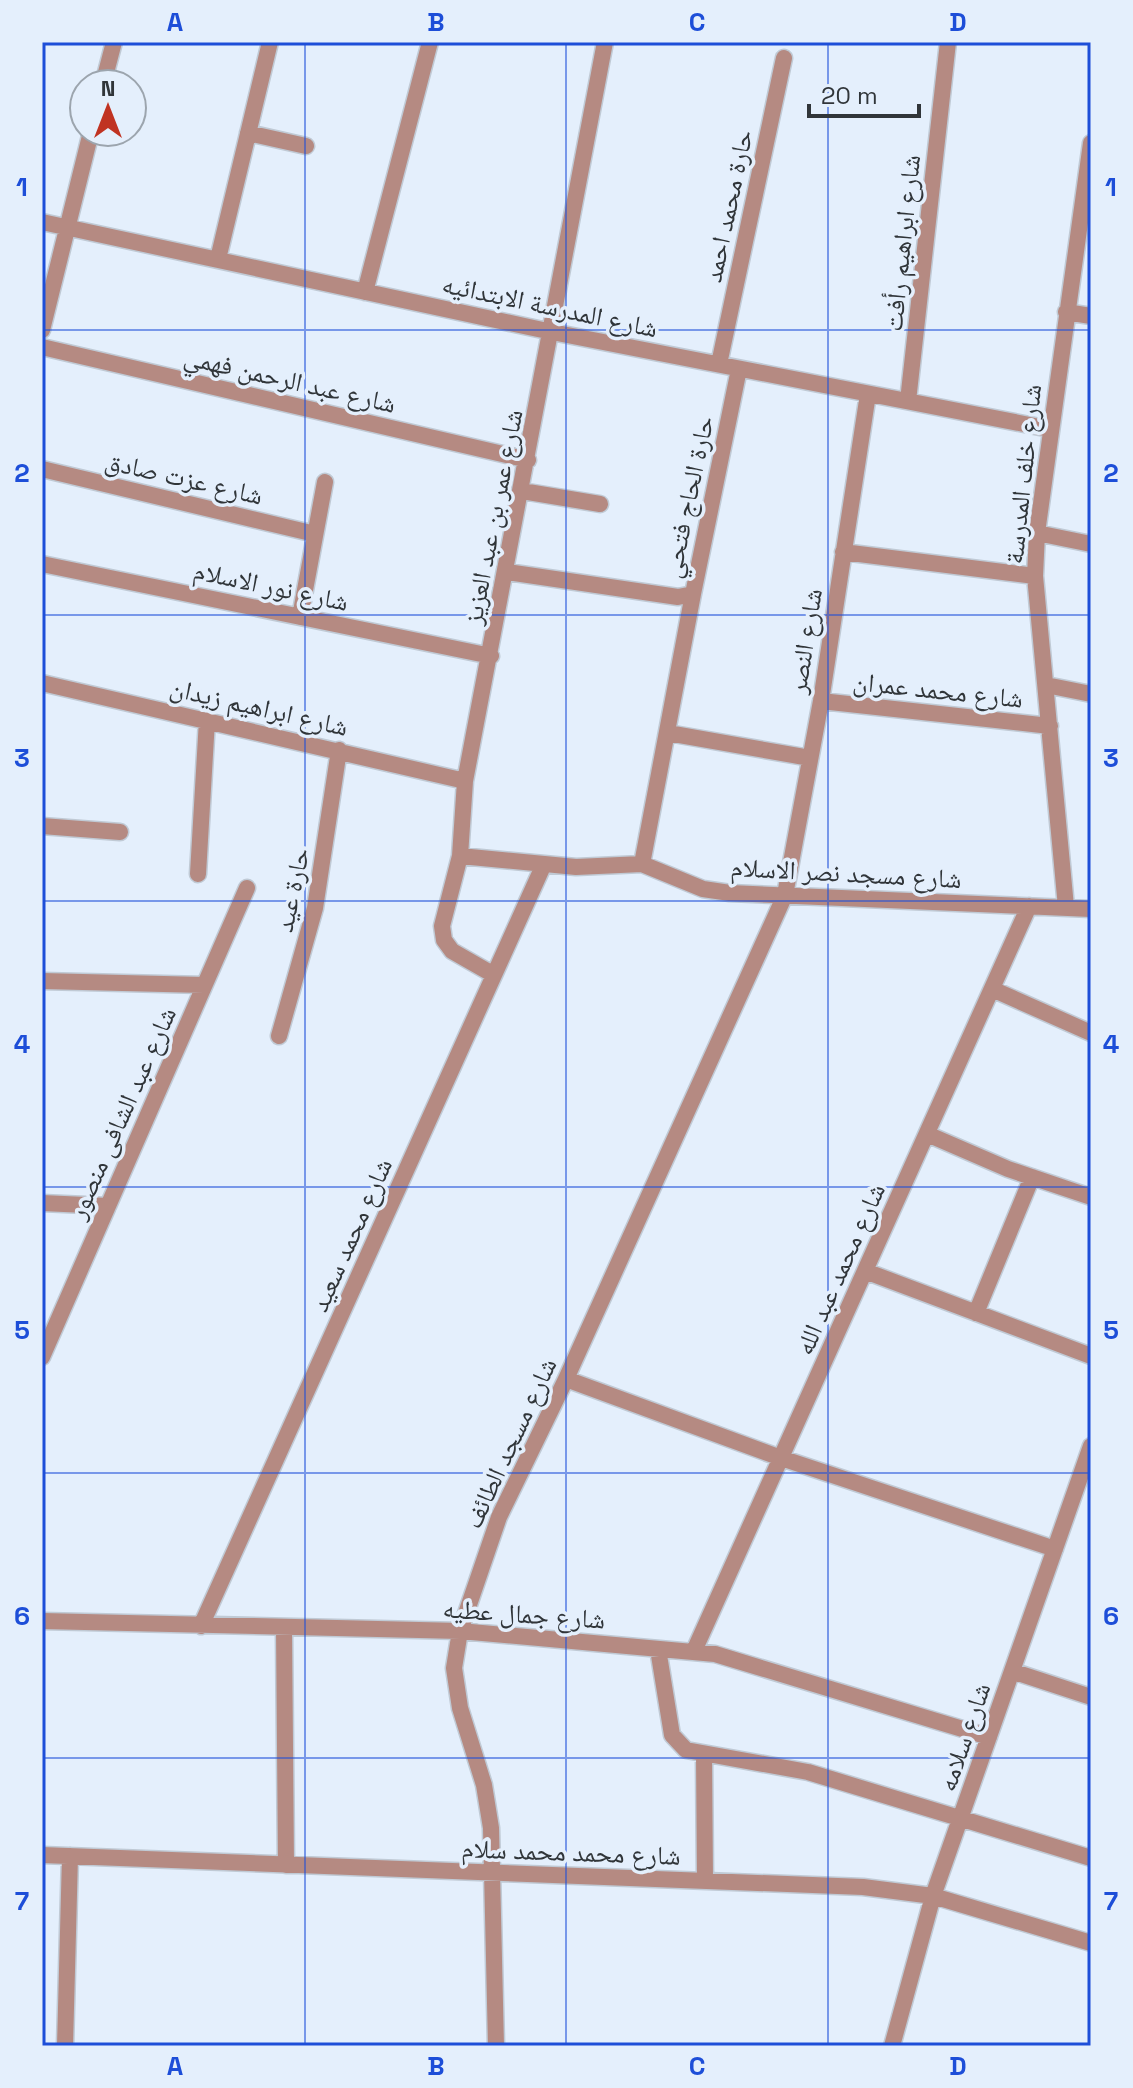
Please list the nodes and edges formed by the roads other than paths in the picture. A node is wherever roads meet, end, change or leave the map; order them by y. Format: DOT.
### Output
graph roads {
  1 [pos="114,42"];
  2 [pos="270,42"];
  3 [pos="430,42"];
  4 [pos="605,42"];
  5 [pos="948,42"];
  6 [pos="784,58"];
  7 [pos="107,68"];
  8 [pos="248,133"];
  9 [pos="1091,143"];
  10 [pos="306,146"];
  11 [pos="87,148"];
  12 [pos="42,222"];
  13 [pos="67,227"];
  14 [pos="218,259"];
  15 [pos="365,292"];
  16 [pos="1066,312"];
  17 [pos="1091,316"];
  18 [pos="42,330"];
  19 [pos="552,332"];
  20 [pos="42,347"];
  21 [pos="719,364"];
  22 [pos="739,369"];
  23 [pos="868,394"];
  24 [pos="908,401"];
  25 [pos="1050,429"];
  26 [pos="528,460"];
  27 [pos="42,469"];
  28 [pos="325,482"];
  29 [pos="522,491"];
  30 [pos="600,504"];
  31 [pos="1037,533"];
  32 [pos="315,534"];
  33 [pos="1091,544"];
  34 [pos="843,552"];
  35 [pos="42,564"];
  36 [pos="507,572"];
  37 [pos="1035,576"];
  38 [pos="693,594"];
  39 [pos="300,617"];
  40 [pos="491,656"];
  41 [pos="42,683"];
  42 [pos="1046,685"];
  43 [pos="1091,694"];
  44 [pos="821,701"];
  45 [pos="207,720"];
  46 [pos="1050,726"];
  47 [pos="668,733"];
  48 [pos="339,750"];
  49 [pos="810,758"];
  50 [pos="465,781"];
  51 [pos="42,826"];
  52 [pos="120,832"];
  53 [pos="460,856"];
  54 [pos="544,864"];
  55 [pos="642,864"];
  56 [pos="198,874"];
  57 [pos="247,888"];
  58 [pos="785,895"];
  59 [pos="1029,906"];
  60 [pos="1066,907"];
  61 [pos="1091,909"];
  62 [pos="494,975"];
  63 [pos="42,981"];
  64 [pos="204,985"];
  65 [pos="992,989"];
  66 [pos="1091,1033"];
  67 [pos="279,1036"];
  68 [pos="927,1134"];
  69 [pos="1032,1177"];
  70 [pos="1091,1197"];
  71 [pos="42,1203"];
  72 [pos="108,1206"];
  73 [pos="865,1271"];
  74 [pos="976,1313"];
  75 [pos="1091,1356"];
  76 [pos="42,1357"];
  77 [pos="566,1379"];
  78 [pos="1091,1446"];
  79 [pos="781,1458"];
  80 [pos="1055,1549"];
  81 [pos="42,1621"];
  82 [pos="201,1626"];
  83 [pos="284,1628"];
  84 [pos="460,1631"];
  85 [pos="658,1649"];
  86 [pos="694,1651"];
  87 [pos="1012,1671"];
  88 [pos="1091,1697"];
  89 [pos="989,1737"];
  90 [pos="704,1754"];
  91 [pos="961,1818"];
  92 [pos="42,1855"];
  93 [pos="70,1856"];
  94 [pos="1091,1858"];
  95 [pos="286,1865"];
  96 [pos="494,1873"];
  97 [pos="705,1880"];
  98 [pos="933,1896"];
  99 [pos="1091,1943"];
  100 [pos="65,2046"];
  101 [pos="496,2046"];
  102 [pos="892,2046"];
  1 -- 7 [label="street"];
  2 -- 8 [label="street"];
  3 -- 15 [label="street"];
  4 -- 19 [label="street, شارع عمر بن عبد العزيز"];
  5 -- 24 [label="street, شارع ابراهيم رأفت"];
  6 -- 21 [label="street, حارة محمد احمد"];
  8 -- 10 [label="street"];
  8 -- 14 [label="street"];
  9 -- 16 [label="street, شارع خلف المدرسة"];
  11 -- 13 [label="street"];
  12 -- 13 [label="street, شارع المدرسة الابتدائيه"];
  13 -- 14 [label="street, شارع المدرسة الابتدائيه"];
  13 -- 18 [label="street"];
  14 -- 15 [label="street, شارع المدرسة الابتدائيه"];
  15 -- 19 [label="street, شارع المدرسة الابتدائيه"];
  16 -- 17 [label="street"];
  16 -- 25 [label="street, شارع خلف المدرسة"];
  19 -- 21 [label="street, شارع المدرسة الابتدائيه"];
  19 -- 26 [label="street, شارع عمر بن عبد العزيز"];
  20 -- 26 [label="street, شارع عبد الرحمن فهمي"];
  21 -- 22 [label="street, شارع المدرسة الابتدائيه"];
  22 -- 23 [label="street, شارع المدرسة الابتدائيه"];
  22 -- 38 [label="street, حارة الحاج فتحي"];
  23 -- 24 [label="street, شارع المدرسة الابتدائيه"];
  23 -- 34 [label="street, شارع النصر"];
  24 -- 25 [label="street, شارع المدرسة الابتدائيه"];
  25 -- 31 [label="street, شارع خلف المدرسة"];
  26 -- 29 [label="street, شارع عمر بن عبد العزيز"];
  27 -- 32 [label="street, شارع عزت صادق"];
  28 -- 32 [label="street"];
  29 -- 30 [label="street"];
  29 -- 36 [label="street, شارع عمر بن عبد العزيز"];
  31 -- 33 [label="street"];
  31 -- 37 [label="street, شارع خلف المدرسة"];
  32 -- 39 [label="street"];
  34 -- 37 [label="street"];
  34 -- 44 [label="street, شارع النصر"];
  35 -- 39 [label="street, شارع نور الاسلام"];
  36 -- 38 [label="street, حارة الحاج فتحي"];
  36 -- 40 [label="street, شارع عمر بن عبد العزيز"];
  37 -- 42 [label="street, شارع خلف المدرسة"];
  38 -- 47 [label="street"];
  39 -- 40 [label="street, شارع نور الاسلام"];
  40 -- 50 [label="street, شارع عمر بن عبد العزيز"];
  41 -- 45 [label="street, شارع ابراهيم زيدان"];
  42 -- 43 [label="street"];
  42 -- 46 [label="street, شارع خلف المدرسة"];
  44 -- 46 [label="street, شارع محمد عمران"];
  44 -- 49 [label="street, شارع النصر"];
  45 -- 48 [label="street, شارع ابراهيم زيدان"];
  45 -- 56 [label="street"];
  46 -- 60 [label="street, شارع خلف المدرسة"];
  47 -- 49 [label="street"];
  47 -- 55 [label="street"];
  48 -- 50 [label="street, شارع ابراهيم زيدان"];
  48 -- 67 [label="street, حارة عيد"];
  49 -- 58 [label="street, شارع النصر"];
  50 -- 53 [label="street, شارع عمر بن عبد العزيز"];
  51 -- 52 [label="street"];
  53 -- 54 [label="street, شارع مسجد نصر الاسلام"];
  53 -- 62 [label="street, شارع عمر بن عبد العزيز"];
  54 -- 55 [label="street, شارع مسجد نصر الاسلام"];
  54 -- 62 [label="street, شارع محمد سعيد"];
  55 -- 58 [label="street, شارع مسجد نصر الاسلام"];
  57 -- 64 [label="street, شارع عبد الشافى منصور"];
  58 -- 59 [label="street, شارع مسجد نصر الاسلام"];
  58 -- 77 [label="street, شارع مسجد الطائف"];
  59 -- 60 [label="street, شارع مسجد نصر الاسلام"];
  59 -- 65 [label="street, شارع محمد عبد الله"];
  60 -- 61 [label="street, شارع مسجد نصر الاسلام"];
  62 -- 82 [label="street, شارع محمد سعيد"];
  63 -- 64 [label="street"];
  64 -- 72 [label="street, شارع عبد الشافى منصور"];
  65 -- 66 [label="street"];
  65 -- 68 [label="street, شارع محمد عبد الله"];
  68 -- 69 [label="street"];
  68 -- 73 [label="street, شارع محمد عبد الله"];
  69 -- 70 [label="street"];
  69 -- 74 [label="street"];
  71 -- 72 [label="street"];
  72 -- 76 [label="street, شارع عبد الشافى منصور"];
  73 -- 74 [label="street"];
  73 -- 79 [label="street, شارع محمد عبد الله"];
  74 -- 75 [label="street"];
  77 -- 79 [label="street"];
  77 -- 84 [label="street, شارع مسجد الطائف"];
  78 -- 80 [label="street, شارع سلامه"];
  79 -- 80 [label="street"];
  79 -- 86 [label="street, شارع محمد عبد الله"];
  80 -- 87 [label="street, شارع سلامه"];
  81 -- 82 [label="street, شارع جمال عطيه"];
  82 -- 83 [label="street, شارع جمال عطيه"];
  83 -- 84 [label="street, شارع جمال عطيه"];
  83 -- 95 [label="street"];
  84 -- 85 [label="street, شارع جمال عطيه"];
  84 -- 96 [label="street, شارع مسجد الطائف"];
  85 -- 86 [label="street, شارع جمال عطيه"];
  85 -- 90 [label="street"];
  86 -- 89 [label="street, شارع جمال عطيه"];
  87 -- 88 [label="street"];
  87 -- 89 [label="street, شارع سلامه"];
  89 -- 91 [label="street, شارع سلامه"];
  90 -- 91 [label="street"];
  90 -- 97 [label="street"];
  91 -- 94 [label="street"];
  91 -- 98 [label="street, شارع سلامه"];
  92 -- 93 [label="street, شارع محمد محمد سلام"];
  93 -- 95 [label="street, شارع محمد محمد سلام"];
  93 -- 100 [label="street"];
  95 -- 96 [label="street, شارع محمد محمد سلام"];
  96 -- 97 [label="street, شارع محمد محمد سلام"];
  96 -- 101 [label="street, شارع مسجد الطائف"];
  97 -- 98 [label="street, شارع محمد محمد سلام"];
  98 -- 99 [label="street, شارع محمد محمد سلام"];
  98 -- 102 [label="street, شارع سلامه"];
}
